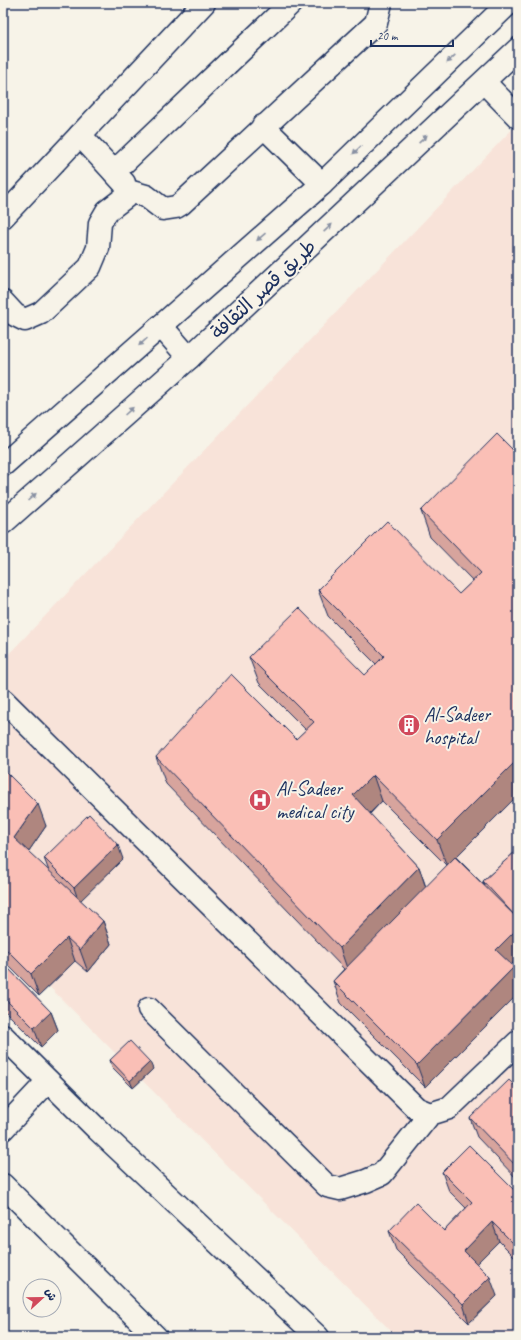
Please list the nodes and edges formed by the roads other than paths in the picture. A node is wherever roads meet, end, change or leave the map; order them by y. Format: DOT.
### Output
graph roads {
  1 [pos="204,3"];
  2 [pos="291,3"];
  3 [pos="381,3"];
  4 [pos="509,3"];
  5 [pos="518,49"];
  6 [pos="484,82"];
  7 [pos="518,118"];
  8 [pos="263,126"];
  9 [pos="80,135"];
  10 [pos="114,172"];
  11 [pos="322,184"];
  12 [pos="132,192"];
  13 [pos="3,217"];
  14 [pos="3,302"];
  15 [pos="161,326"];
  16 [pos="189,358"];
  17 [pos="3,465"];
  18 [pos="3,523"];
  19 [pos="3,700"];
  20 [pos="149,1009"];
  21 [pos="3,1036"];
  22 [pos="518,1042"];
  23 [pos="48,1081"];
  24 [pos="430,1114"];
  25 [pos="3,1129"];
  26 [pos="3,1186"];
  27 [pos="156,1337"];
  28 [pos="318,1337"];
  1 -- 9 [label="street"];
  2 -- 10 [label="street"];
  3 -- 8 [label="street"];
  4 -- 11 [label="street, طريق قصر الثقافة, one-way"];
  5 -- 6 [label="street, طريق قصر الثقافة"];
  6 -- 7 [label="street"];
  16 -- 6 [label="street, طريق قصر الثقافة, one-way"];
  8 -- 11 [label="street"];
  8 -- 12 [label="street"];
  9 -- 10 [label="street"];
  9 -- 13 [label="street"];
  10 -- 12 [label="street"];
  11 -- 15 [label="street, طريق قصر الثقافة, one-way"];
  12 -- 14 [label="street"];
  15 -- 16 [label="street"];
  15 -- 17 [label="street, طريق قصر الثقافة, one-way"];
  18 -- 16 [label="street, طريق قصر الثقافة, one-way"];
  19 -- 24 [label="street"];
  20 -- 24 [label="street"];
  21 -- 23 [label="street"];
  22 -- 24 [label="street"];
  23 -- 25 [label="street"];
  23 -- 28 [label="street"];
  26 -- 27 [label="street"];
}
